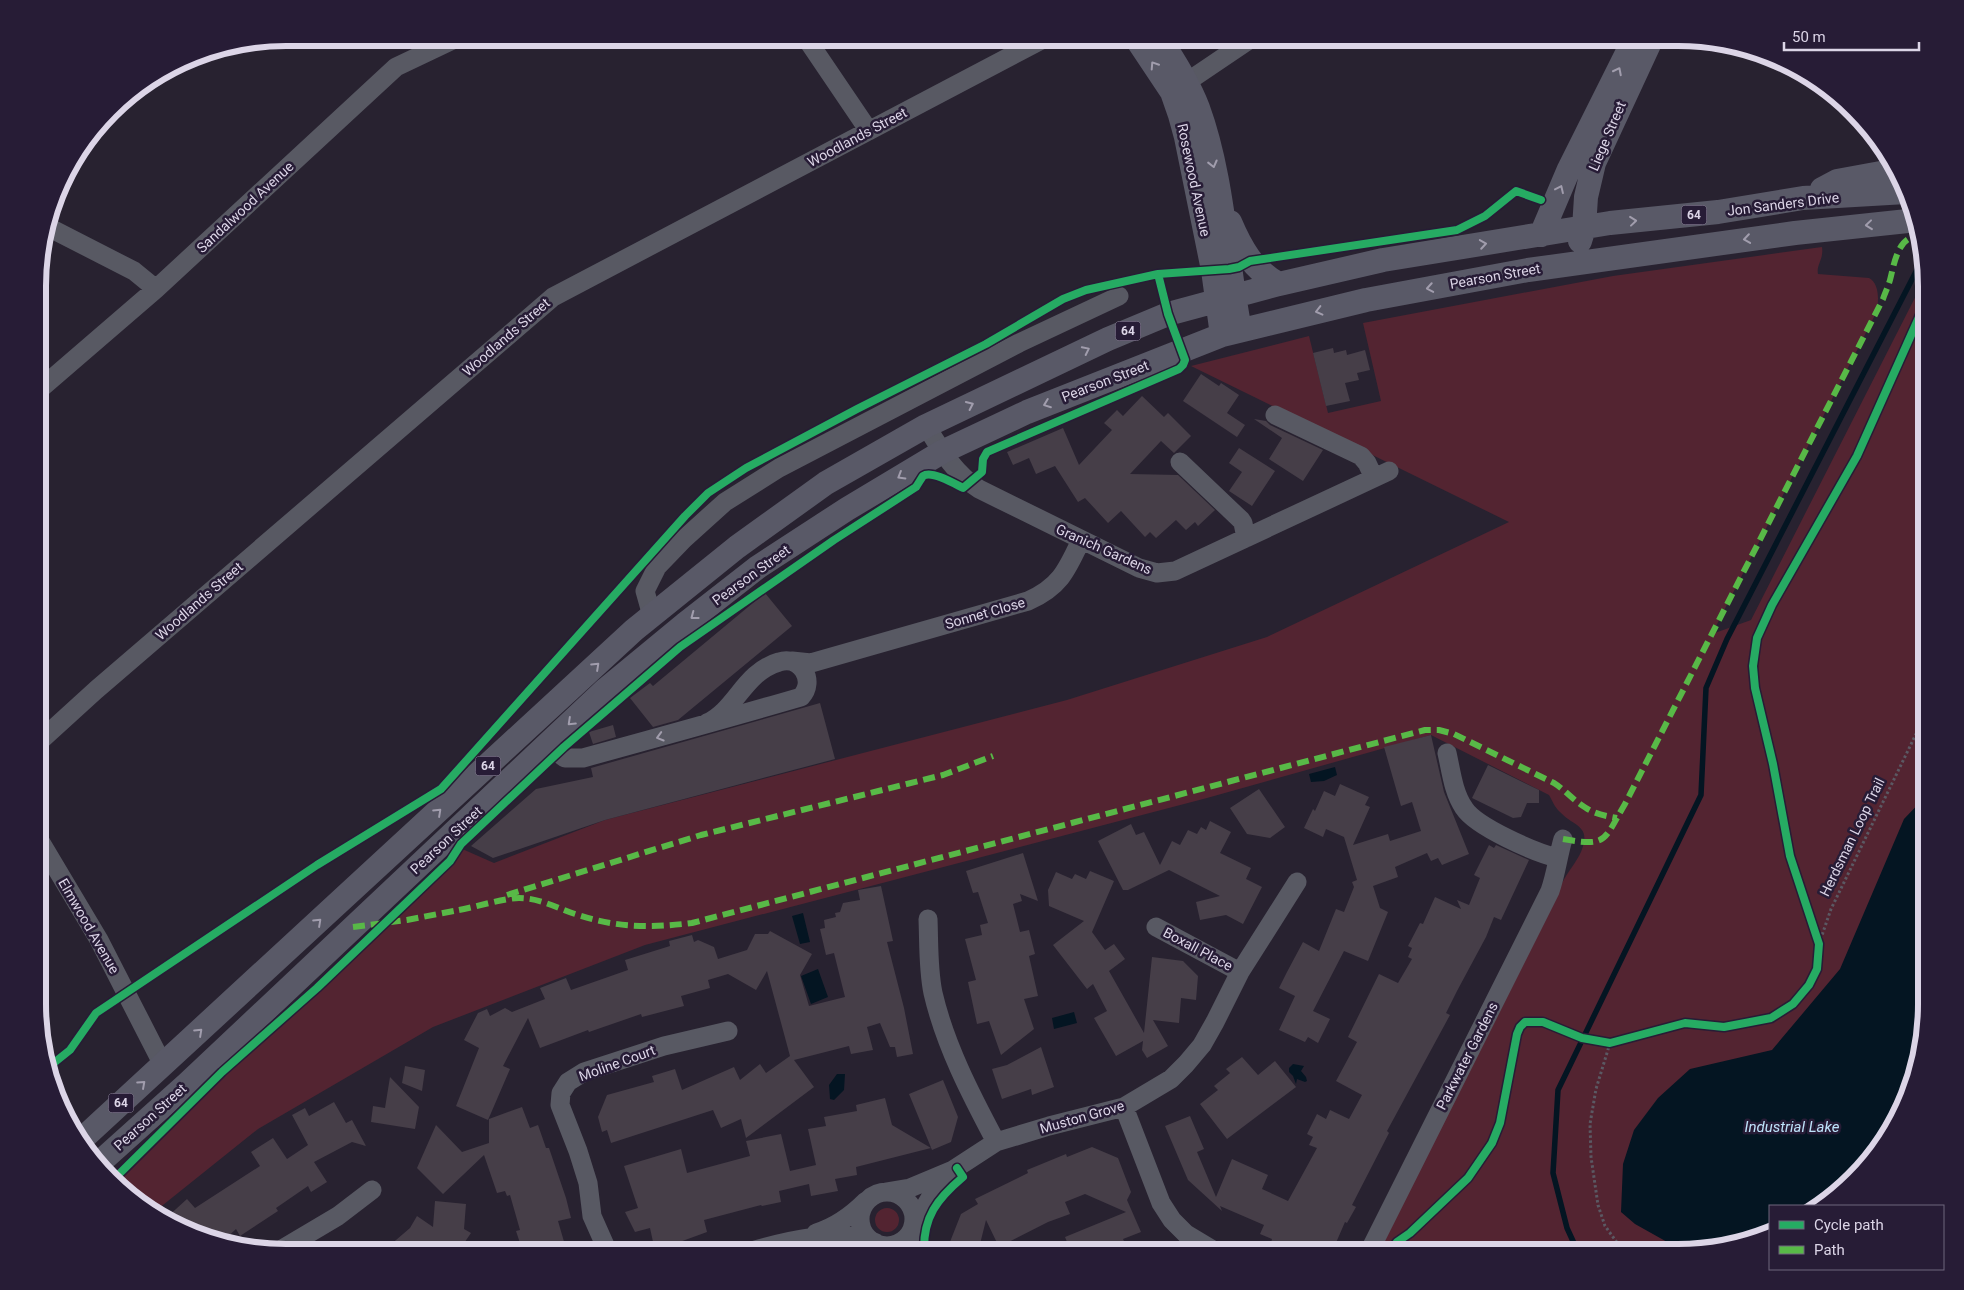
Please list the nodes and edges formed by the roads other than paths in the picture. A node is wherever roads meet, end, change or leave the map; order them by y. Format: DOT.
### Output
graph roads {
  1 [pos="440,46"];
  2 [pos="811,46"];
  3 [pos="1030,46"];
  4 [pos="1143,46"];
  5 [pos="1161,46"];
  6 [pos="1240,46"];
  7 [pos="1631,46"];
  8 [pos="1648,46"];
  9 [pos="1179,88"];
  10 [pos="869,131"];
  11 [pos="1889,172"];
  12 [pos="1899,192"];
  13 [pos="1803,198"];
  14 [pos="1220,200"];
  15 [pos="1909,221"];
  16 [pos="1584,228"];
  17 [pos="53,230"];
  18 [pos="1542,234"];
  19 [pos="1564,265"];
  20 [pos="1279,284"];
  21 [pos="156,289"];
  22 [pos="1119,296"];
  23 [pos="1225,298"];
  24 [pos="1231,332"];
  25 [pos="46,385"];
  26 [pos="1275,416"];
  27 [pos="926,426"];
  28 [pos="942,452"];
  29 [pos="1180,462"];
  30 [pos="1246,538"];
  31 [pos="1082,540"];
  32 [pos="652,616"];
  33 [pos="792,661"];
  34 [pos="812,663"];
  35 [pos="808,682"];
  36 [pos="747,684"];
  37 [pos="767,707"];
  38 [pos="707,724"];
  39 [pos="46,736"];
  40 [pos="547,745"];
  41 [pos="1446,753"];
  42 [pos="1564,839"];
  43 [pos="46,851"];
  44 [pos="1558,858"];
  45 [pos="1296,882"];
  46 [pos="928,919"];
  47 [pos="1156,927"];
  48 [pos="1240,972"];
  49 [pos="728,1031"];
  50 [pos="163,1065"];
  51 [pos="1124,1107"];
  52 [pos="86,1136"];
  53 [pos="996,1142"];
  54 [pos="104,1159"];
  55 [pos="953,1170"];
  56 [pos="372,1190"];
  57 [pos="877,1195"];
  58 [pos="914,1225"];
  59 [pos="796,1240"];
  60 [pos="291,1244"];
  61 [pos="604,1244"];
  62 [pos="780,1244"];
  63 [pos="875,1244"];
  64 [pos="878,1244"];
  65 [pos="897,1244"];
  66 [pos="915,1244"];
  67 [pos="1203,1244"];
  68 [pos="1373,1244"];
  1 -- 21 [label="street, Sandalwood Avenue"];
  2 -- 10 [label="street"];
  3 -- 10 [label="street, Woodlands Street"];
  9 -- 4 [label="main road, Rosewood Avenue, one-way"];
  5 -- 9 [label="main road, Rosewood Avenue"];
  6 -- 9 [label="street"];
  18 -- 7 [label="main road, Liege Street, one-way"];
  8 -- 16 [label="main road, Liege Street"];
  9 -- 14 [label="main road, Rosewood Avenue, one-way"];
  9 -- 23 [label="main road, Rosewood Avenue"];
  10 -- 39 [label="street, Woodlands Street"];
  11 -- 13 [label="main road"];
  12 -- 13 [label="main road, Jon Sanders Drive / 64"];
  16 -- 13 [label="main road, Jon Sanders Drive / 64, one-way"];
  14 -- 20 [label="main road"];
  14 -- 23 [label="main road, Rosewood Avenue"];
  15 -- 19 [label="main road, 64, one-way"];
  16 -- 18 [label="main road, Jon Sanders Drive / 64"];
  16 -- 19 [label="main road, Liege Street"];
  17 -- 21 [label="street"];
  20 -- 18 [label="main road, Pearson Street / 64, one-way"];
  19 -- 24 [label="main road, Pearson Street / 64, one-way"];
  20 -- 23 [label="main road, Pearson Street / 64"];
  21 -- 25 [label="street, Sandalwood Avenue"];
  22 -- 32 [label="street"];
  23 -- 24 [label="main road, Rosewood Avenue"];
  27 -- 23 [label="main road, Pearson Street / 64, one-way"];
  24 -- 28 [label="main road, Pearson Street / 64, one-way"];
  26 -- 30 [label="street, Granich Gardens"];
  27 -- 28 [label="street, Granich Gardens"];
  27 -- 32 [label="main road, Pearson Street / 64"];
  28 -- 31 [label="street, Granich Gardens"];
  28 -- 40 [label="main road, Pearson Street / 64, one-way"];
  29 -- 30 [label="street"];
  30 -- 31 [label="street, Granich Gardens"];
  31 -- 34 [label="street, Sonnet Close"];
  50 -- 32 [label="main road, Pearson Street / 64, one-way"];
  33 -- 34 [label="street"];
  33 -- 35 [label="street"];
  33 -- 36 [label="street"];
  34 -- 35 [label="street"];
  35 -- 37 [label="street"];
  36 -- 37 [label="street"];
  36 -- 38 [label="street"];
  37 -- 38 [label="street"];
  38 -- 40 [label="street, one-way"];
  40 -- 54 [label="main road, Pearson Street / 64"];
  41 -- 44 [label="street"];
  42 -- 44 [label="street, Parkwater Gardens"];
  43 -- 50 [label="street, Elmwood Avenue"];
  44 -- 68 [label="street, Parkwater Gardens"];
  45 -- 48 [label="street, Muston Grove"];
  46 -- 53 [label="street"];
  47 -- 48 [label="street, Boxall Place"];
  48 -- 51 [label="street, Muston Grove"];
  49 -- 61 [label="street, Moline Court"];
  52 -- 50 [label="main road, Pearson Street / 64, one-way"];
  51 -- 53 [label="street, Muston Grove"];
  51 -- 67 [label="street"];
  53 -- 55 [label="street, Muston Grove"];
  55 -- 57 [label="street, Muston Grove"];
  55 -- 58 [label="street"];
  56 -- 60 [label="street"];
  57 -- 58 [label="street"];
  57 -- 59 [label="street"];
  57 -- 64 [label="street"];
  58 -- 65 [label="street"];
  58 -- 66 [label="street"];
  59 -- 62 [label="street"];
  59 -- 63 [label="street"];
}
